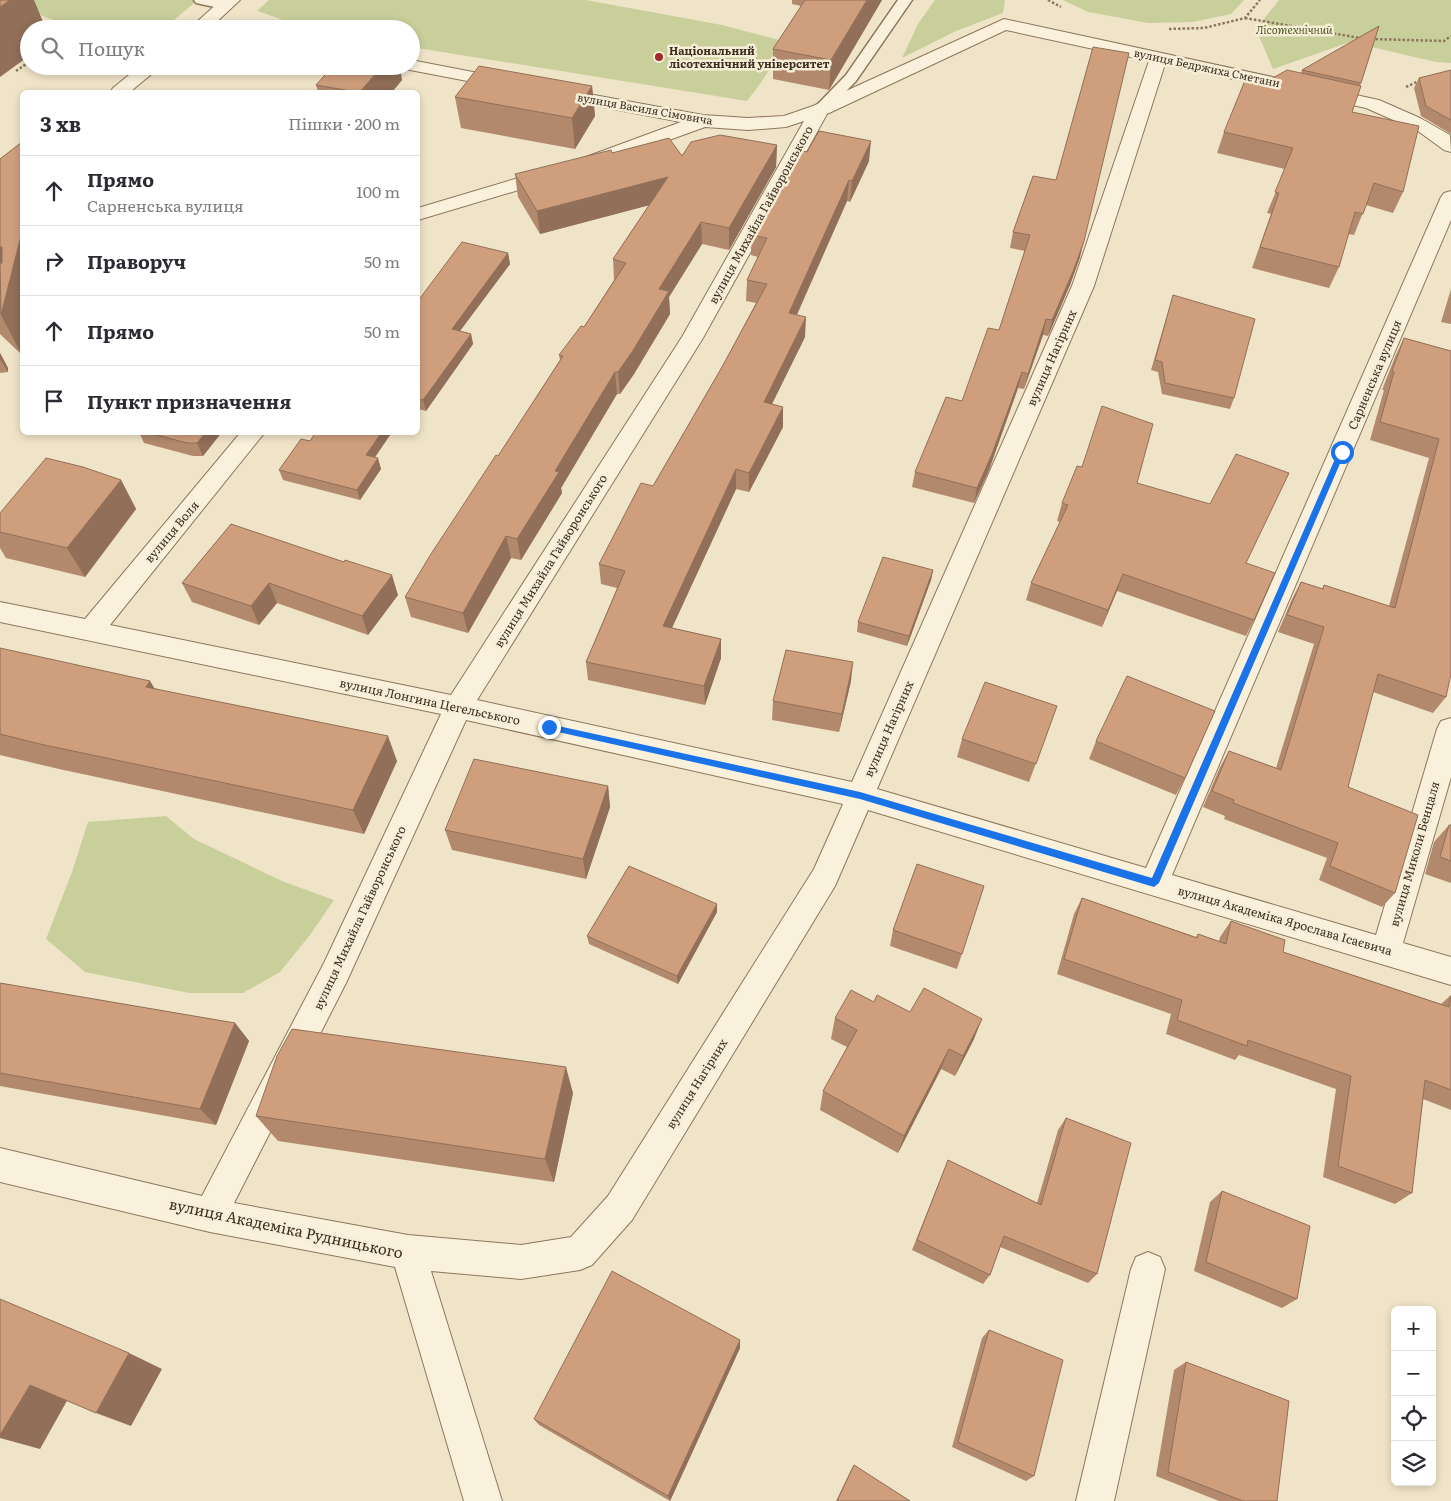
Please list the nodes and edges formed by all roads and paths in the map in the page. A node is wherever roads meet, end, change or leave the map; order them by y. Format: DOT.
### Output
graph roads {
  1 [pos="201,0"];
  2 [pos="905,0"];
  3 [pos="1048,0"];
  4 [pos="1260,0"];
  5 [pos="228,3"];
  6 [pos="1063,8"];
  7 [pos="1245,18"];
  8 [pos="208,20"];
  9 [pos="1168,29"];
  10 [pos="1451,36"];
  11 [pos="1360,38"];
  12 [pos="1370,39"];
  13 [pos="1159,57"];
  14 [pos="420,67"];
  15 [pos="20,68"];
  16 [pos="16,71"];
  17 [pos="141,75"];
  18 [pos="1425,79"];
  19 [pos="1417,81"];
  20 [pos="122,90"];
  21 [pos="820,110"];
  22 [pos="703,121"];
  23 [pos="1451,146"];
  24 [pos="1451,197"];
  25 [pos="439,208"];
  26 [pos="420,213"];
  27 [pos="420,232"];
  28 [pos="252,435"];
  29 [pos="0,612"];
  30 [pos="90,631"];
  31 [pos="458,708"];
  32 [pos="1451,729"];
  33 [pos="860,796"];
  34 [pos="1154,883"];
  35 [pos="1386,950"];
  36 [pos="1451,971"];
  37 [pos="0,1165"];
  38 [pos="210,1215"];
  39 [pos="408,1252"];
  40 [pos="1148,1269"];
  41 [pos="483,1501"];
  42 [pos="1095,1501"];
  1 -- 5 [label="lane"];
  2 -- 21 [label="lane"];
  3 -- 6 [label="path"];
  4 -- 7 [label="path"];
  5 -- 8 [label="street"];
  7 -- 9 [label="path"];
  7 -- 11 [label="path"];
  10 -- 12 [label="path"];
  13 -- 21 [label="street, вулиця Бедржиха Сметани"];
  13 -- 23 [label="street, вулиця Бедржиха Сметани"];
  13 -- 33 [label="street, вулиця Нагірних"];
  14 -- 22 [label="street, вулиця Василя Сімовича"];
  15 -- 16 [label="path"];
  17 -- 20 [label="street"];
  18 -- 19 [label="path"];
  21 -- 22 [label="street, вулиця Василя Сімовича"];
  21 -- 31 [label="street, вулиця Михайла Гайворонського"];
  22 -- 25 [label="street"];
  24 -- 34 [label="street, Сарненська вулиця"];
  25 -- 26 [label="street"];
  25 -- 27 [label="street"];
  28 -- 30 [label="street, вулиця Воля"];
  29 -- 30 [label="street, вулиця Лонгина Цегельського"];
  30 -- 31 [label="street, вулиця Лонгина Цегельського"];
  31 -- 33 [label="street, вулиця Лонгина Цегельського"];
  31 -- 38 [label="street, вулиця Михайла Гайворонського"];
  32 -- 35 [label="street, вулиця Миколи Бенцаля"];
  33 -- 34 [label="street, вулиця Академіка Ярослава Ісаєвича"];
  33 -- 39 [label="street, вулиця Нагірних"];
  34 -- 35 [label="street, вулиця Академіка Ярослава Ісаєвича"];
  35 -- 36 [label="street, вулиця Академіка Ярослава Ісаєвича"];
  37 -- 38 [label="street, вулиця Академіка Рудницького"];
  38 -- 39 [label="street, вулиця Академіка Рудницького"];
  39 -- 41 [label="street, вулиця Академіка Рудницького"];
  40 -- 42 [label="street"];
}
